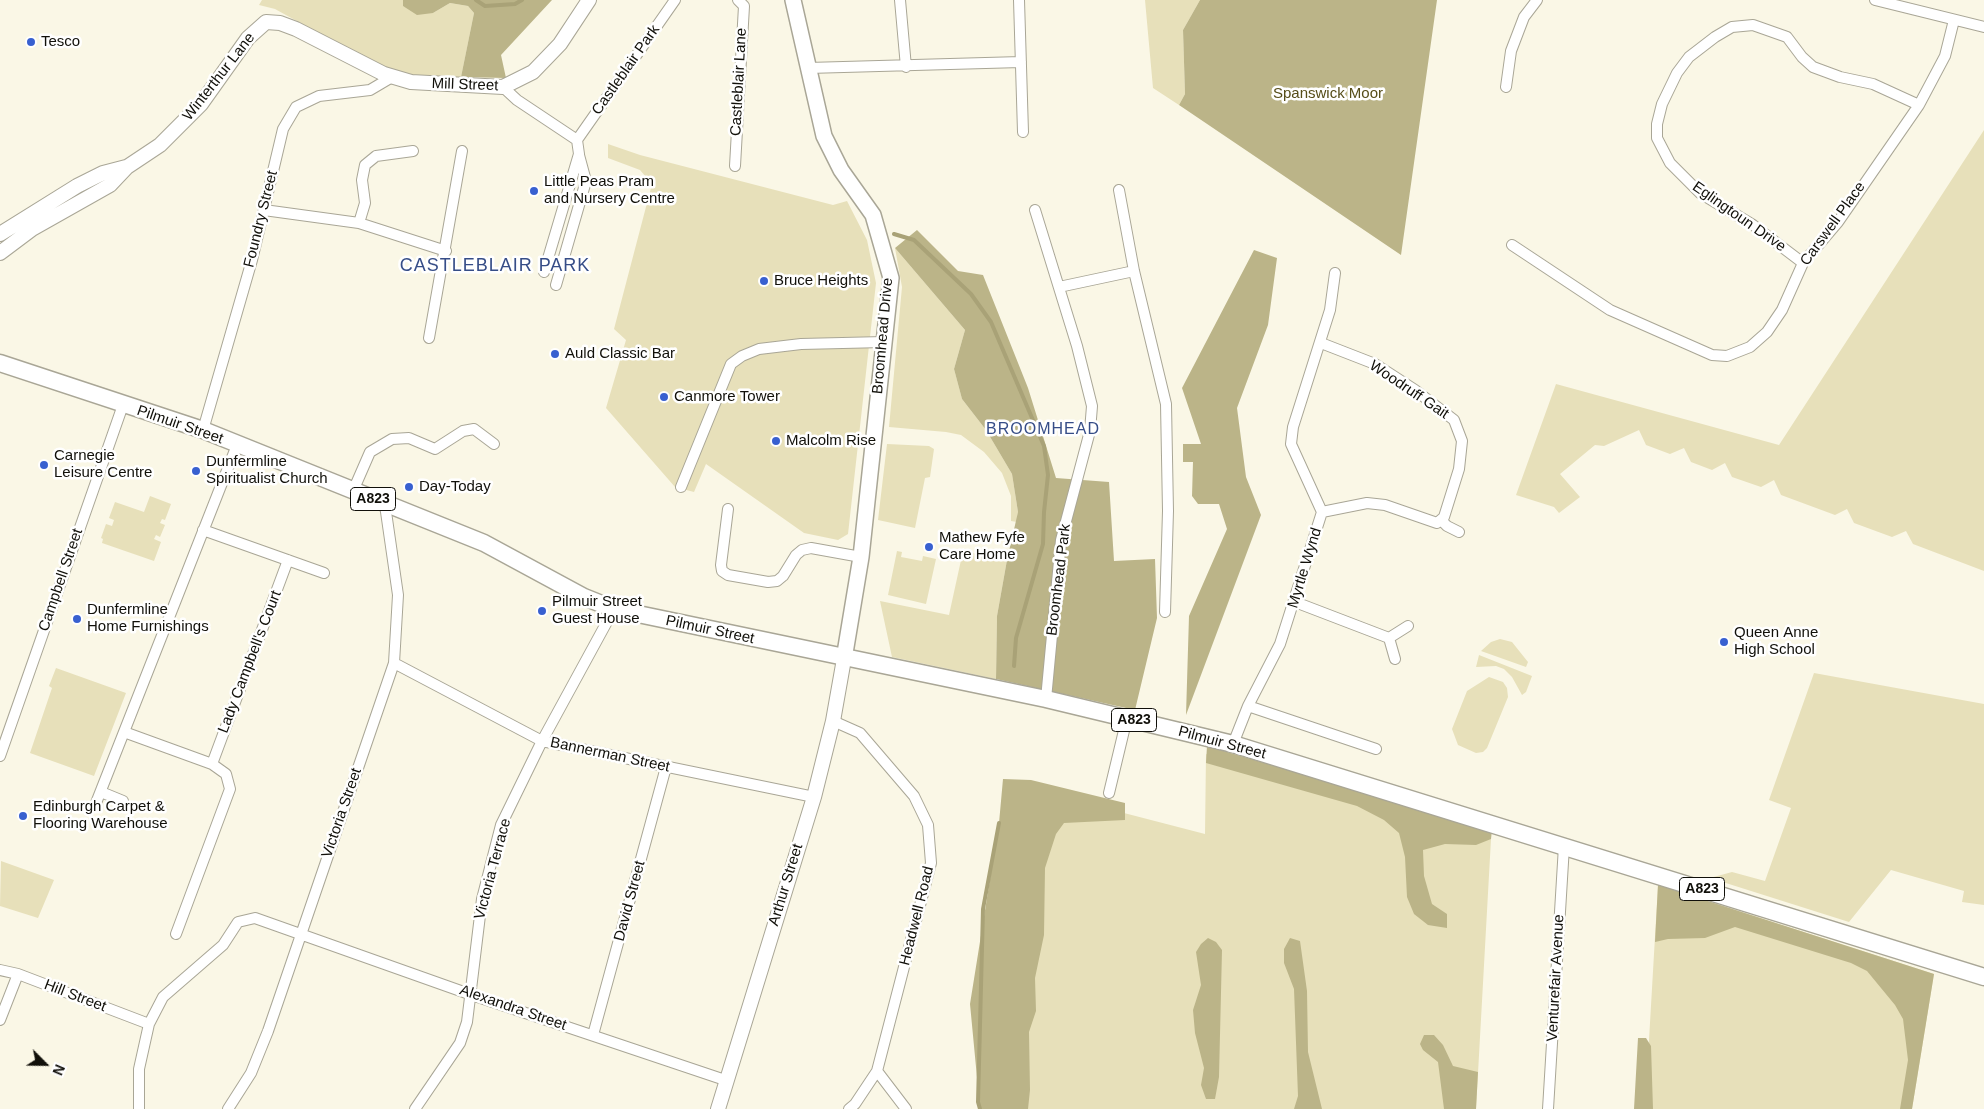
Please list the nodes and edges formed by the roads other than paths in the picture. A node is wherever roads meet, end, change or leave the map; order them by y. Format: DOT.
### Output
graph roads {
  1 [pos="589,0"];
  2 [pos="675,0"];
  3 [pos="738,0"];
  4 [pos="793,0"];
  5 [pos="900,0"];
  6 [pos="1019,0"];
  7 [pos="1537,0"];
  8 [pos="1875,0"];
  9 [pos="1954,20"];
  10 [pos="1984,27"];
  11 [pos="1020,62"];
  12 [pos="906,67"];
  13 [pos="808,68"];
  14 [pos="392,77"];
  15 [pos="503,87"];
  16 [pos="1506,87"];
  17 [pos="1919,105"];
  18 [pos="1023,132"];
  19 [pos="577,140"];
  20 [pos="462,150"];
  21 [pos="413,151"];
  22 [pos="579,154"];
  23 [pos="735,166"];
  24 [pos="127,167"];
  25 [pos="1118,190"];
  26 [pos="264,210"];
  27 [pos="1035,210"];
  28 [pos="359,223"];
  29 [pos="0,234"];
  30 [pos="1512,245"];
  31 [pos="446,251"];
  32 [pos="0,253"];
  33 [pos="1803,263"];
  34 [pos="1134,271"];
  35 [pos="544,272"];
  36 [pos="1335,273"];
  37 [pos="556,285"];
  38 [pos="1059,287"];
  39 [pos="429,338"];
  40 [pos="884,342"];
  41 [pos="1321,343"];
  42 [pos="0,363"];
  43 [pos="122,405"];
  44 [pos="203,430"];
  45 [pos="494,444"];
  46 [pos="237,445"];
  47 [pos="680,487"];
  48 [pos="353,491"];
  49 [pos="385,505"];
  50 [pos="728,509"];
  51 [pos="1322,512"];
  52 [pos="1441,520"];
  53 [pos="203,530"];
  54 [pos="1459,532"];
  55 [pos="861,556"];
  56 [pos="288,560"];
  57 [pos="324,573"];
  58 [pos="1295,602"];
  59 [pos="614,609"];
  60 [pos="1165,612"];
  61 [pos="1408,626"];
  62 [pos="1389,638"];
  63 [pos="844,659"];
  64 [pos="1395,659"];
  65 [pos="394,662"];
  66 [pos="1046,700"];
  67 [pos="1248,706"];
  68 [pos="1127,718"];
  69 [pos="833,722"];
  70 [pos="124,732"];
  71 [pos="542,741"];
  72 [pos="1232,744"];
  73 [pos="1376,749"];
  74 [pos="0,756"];
  75 [pos="212,764"];
  76 [pos="666,767"];
  77 [pos="101,792"];
  78 [pos="1109,793"];
  79 [pos="814,797"];
  80 [pos="123,801"];
  81 [pos="96,803"];
  82 [pos="1564,846"];
  83 [pos="176,934"];
  84 [pos="301,934"];
  85 [pos="0,970"];
  86 [pos="18,974"];
  87 [pos="1984,977"];
  88 [pos="472,995"];
  89 [pos="0,1020"];
  90 [pos="149,1024"];
  91 [pos="593,1035"];
  92 [pos="877,1071"];
  93 [pos="725,1080"];
  94 [pos="139,1109"];
  95 [pos="228,1109"];
  96 [pos="415,1109"];
  97 [pos="718,1109"];
  98 [pos="848,1109"];
  99 [pos="906,1109"];
  100 [pos="1548,1109"];
  1 -- 15 [label="street, Mill Street"];
  2 -- 19 [label="street, Castleblair Park"];
  3 -- 23 [label="street, Castleblair Lane"];
  4 -- 13 [label="main road, Broomhead Drive"];
  5 -- 12 [label="street"];
  6 -- 11 [label="street"];
  7 -- 16 [label="street"];
  8 -- 9 [label="street"];
  9 -- 10 [label="street"];
  9 -- 17 [label="street, Carswell Place"];
  11 -- 12 [label="street"];
  11 -- 18 [label="street"];
  12 -- 13 [label="street"];
  13 -- 40 [label="main road, Broomhead Drive"];
  14 -- 15 [label="street, Mill Street"];
  14 -- 24 [label="street, Winterthur Lane"];
  14 -- 26 [label="street, Foundry Street"];
  15 -- 19 [label="street"];
  17 -- 33 [label="street, Carswell Place"];
  17 -- 33 [label="street, Eglingtoun Drive"];
  19 -- 22 [label="street"];
  20 -- 31 [label="street"];
  21 -- 28 [label="street"];
  22 -- 35 [label="street"];
  22 -- 37 [label="street"];
  24 -- 29 [label="street"];
  24 -- 32 [label="street"];
  25 -- 34 [label="street"];
  26 -- 28 [label="street"];
  26 -- 44 [label="street, Foundry Street"];
  27 -- 38 [label="street, Broomhead Park"];
  28 -- 31 [label="street"];
  30 -- 33 [label="street, Carswell Place"];
  31 -- 39 [label="street"];
  34 -- 38 [label="street"];
  34 -- 60 [label="street"];
  36 -- 41 [label="street, Myrtle Wynd"];
  38 -- 66 [label="street, Broomhead Park"];
  40 -- 47 [label="street"];
  40 -- 55 [label="main road, Broomhead Drive"];
  41 -- 51 [label="street, Myrtle Wynd"];
  41 -- 52 [label="street, Woodruff Gait"];
  42 -- 43 [label="main road, Pilmuir Street / A823"];
  43 -- 44 [label="main road, Pilmuir Street / A823"];
  43 -- 74 [label="street, Campbell Street"];
  44 -- 46 [label="main road, Pilmuir Street / A823"];
  45 -- 48 [label="street"];
  46 -- 48 [label="main road, Pilmuir Street / A823"];
  46 -- 53 [label="street"];
  48 -- 49 [label="main road, Pilmuir Street / A823"];
  49 -- 59 [label="main road, Pilmuir Street / A823"];
  49 -- 65 [label="street, Victoria Street"];
  50 -- 55 [label="street"];
  51 -- 52 [label="street"];
  51 -- 58 [label="street, Myrtle Wynd"];
  52 -- 54 [label="street"];
  53 -- 56 [label="street"];
  53 -- 70 [label="street"];
  55 -- 63 [label="main road, Broomhead Drive"];
  56 -- 57 [label="street"];
  56 -- 75 [label="street, Lady Campbell's Court"];
  58 -- 62 [label="street"];
  58 -- 67 [label="street, Myrtle Wynd"];
  59 -- 63 [label="main road, Pilmuir Street / A823"];
  59 -- 71 [label="street, Victoria Terrace"];
  61 -- 62 [label="street"];
  62 -- 64 [label="street"];
  63 -- 66 [label="main road, Pilmuir Street / A823"];
  63 -- 69 [label="street, Arthur Street"];
  65 -- 71 [label="street, Bannerman Street"];
  65 -- 84 [label="street, Victoria Street"];
  66 -- 68 [label="main road, Pilmuir Street / A823"];
  67 -- 72 [label="street, Myrtle Wynd"];
  67 -- 73 [label="street"];
  68 -- 72 [label="main road, Pilmuir Street / A823"];
  68 -- 78 [label="street"];
  69 -- 79 [label="street, Arthur Street"];
  69 -- 92 [label="street, Headwell Road"];
  70 -- 75 [label="street"];
  70 -- 77 [label="street"];
  71 -- 76 [label="street, Bannerman Street"];
  71 -- 88 [label="street, Victoria Terrace"];
  72 -- 82 [label="main road, Pilmuir Street / A823"];
  75 -- 83 [label="street"];
  76 -- 79 [label="street, Bannerman Street"];
  76 -- 91 [label="street, David Street"];
  77 -- 80 [label="street"];
  77 -- 81 [label="street"];
  79 -- 93 [label="street, Arthur Street"];
  82 -- 87 [label="main road, A823"];
  82 -- 100 [label="street, Venturefair Avenue"];
  84 -- 88 [label="street, Alexandra Street"];
  84 -- 90 [label="street, Alexandra Street"];
  84 -- 95 [label="street, Victoria Street"];
  85 -- 86 [label="street, Hill Street"];
  86 -- 89 [label="street"];
  86 -- 90 [label="street, Hill Street"];
  88 -- 91 [label="street, Alexandra Street"];
  88 -- 96 [label="street, Victoria Terrace"];
  90 -- 94 [label="street, Alexandra Street"];
  91 -- 93 [label="street, Alexandra Street"];
  92 -- 98 [label="street, Headwell Road"];
  92 -- 99 [label="street"];
  93 -- 97 [label="street, Arthur Street"];
}
